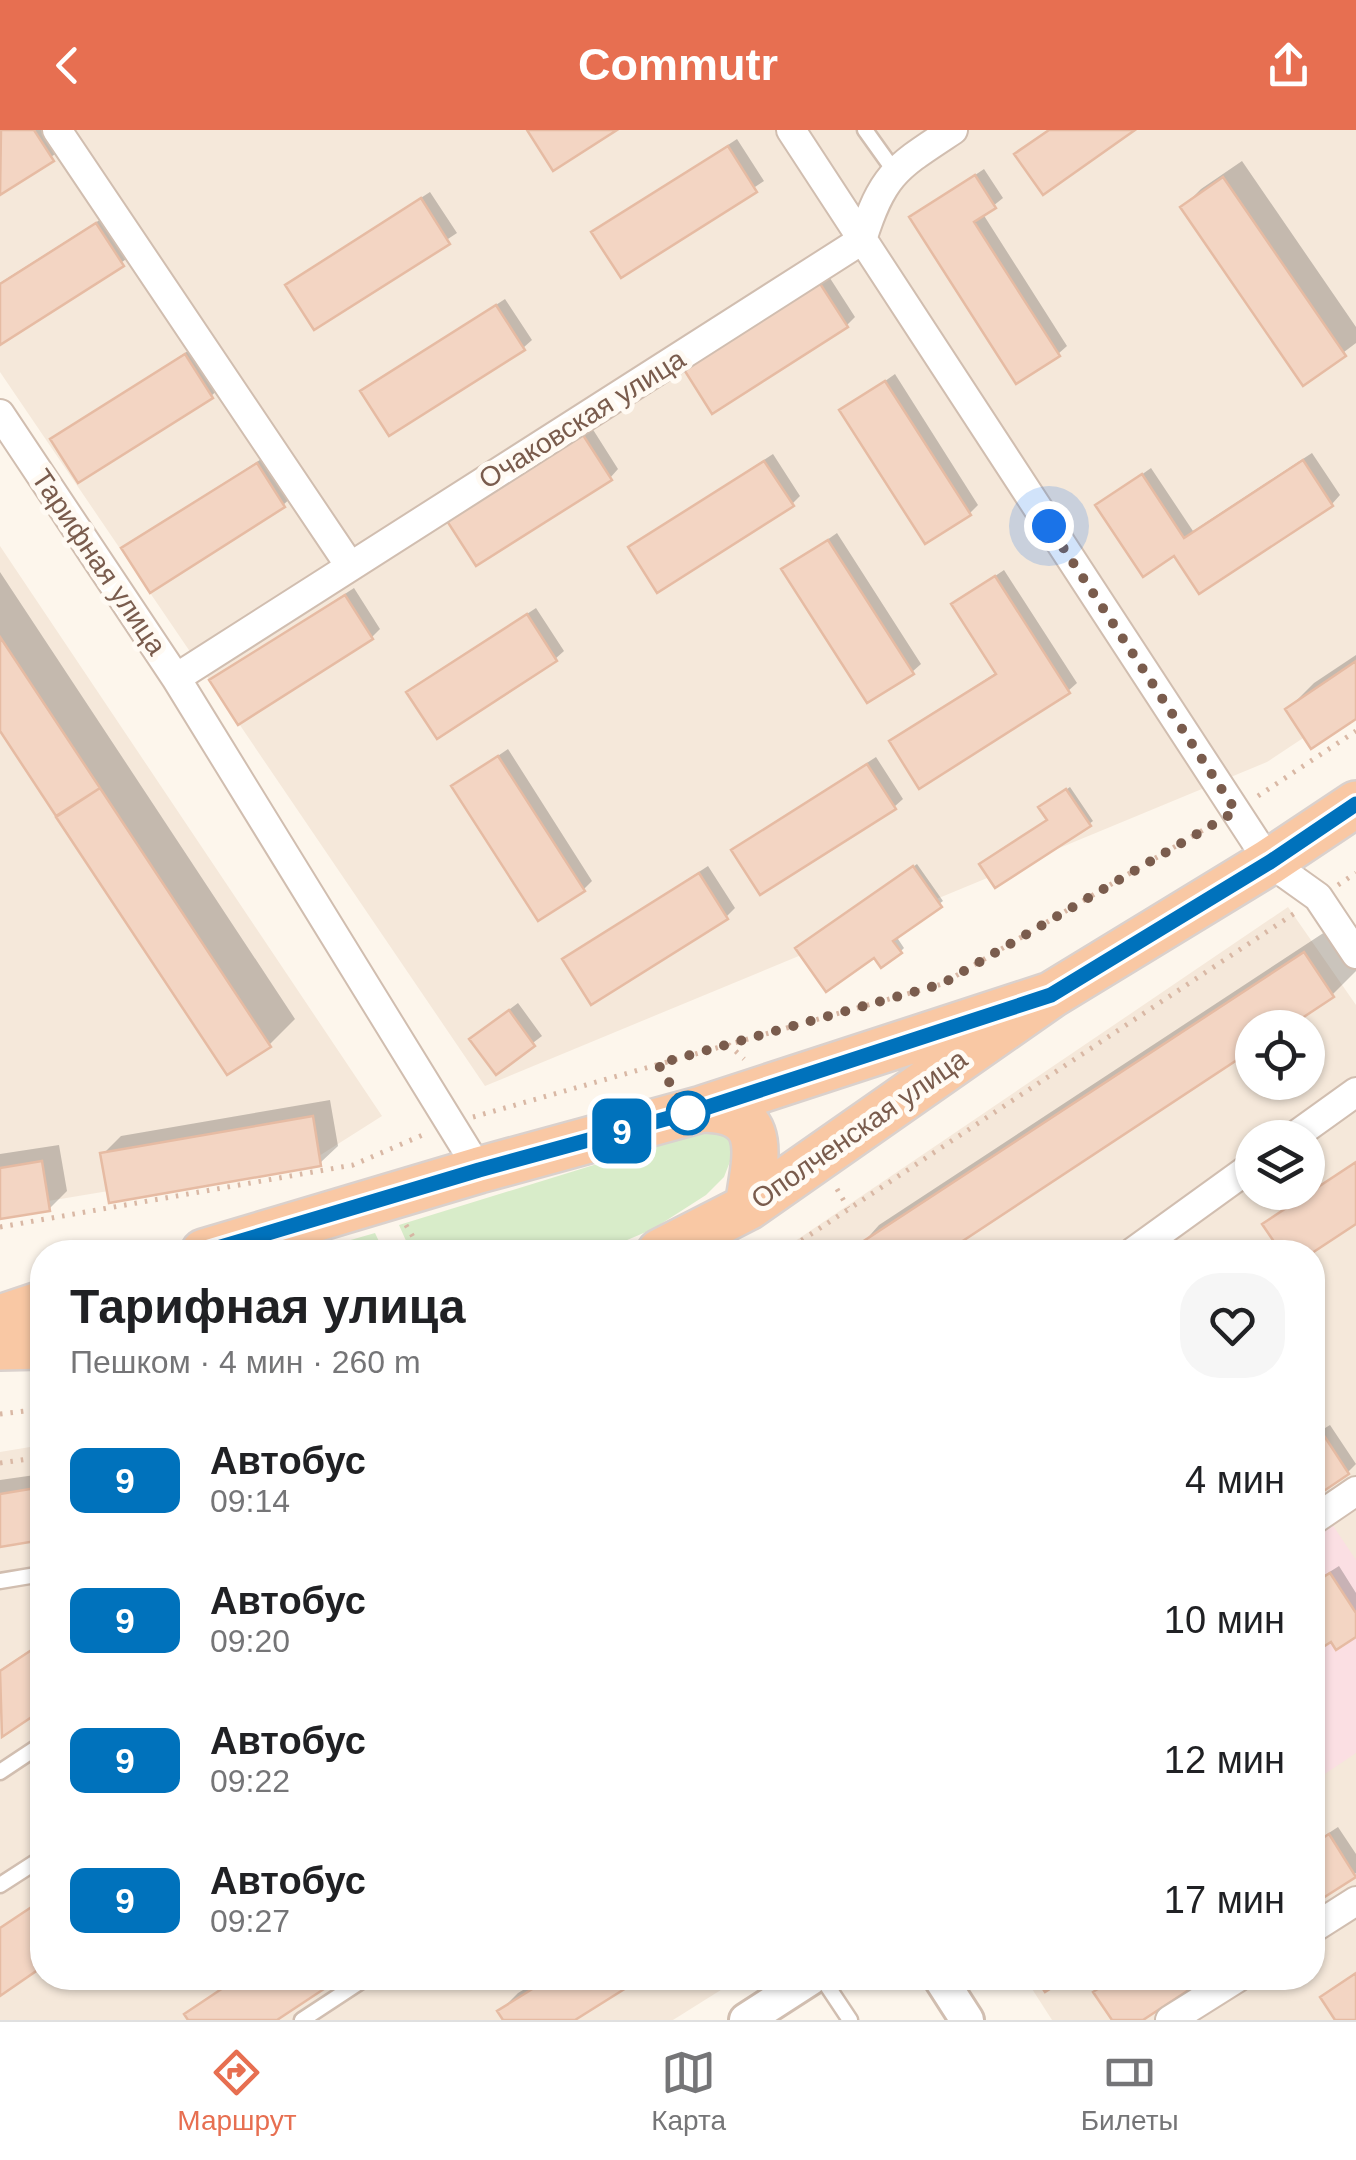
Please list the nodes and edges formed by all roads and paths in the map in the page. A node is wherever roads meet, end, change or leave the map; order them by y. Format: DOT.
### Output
graph roads {
  1 [pos="57,130"];
  2 [pos="791,130"];
  3 [pos="865,130"];
  4 [pos="954,130"];
  5 [pos="894,172"];
  6 [pos="862,240"];
  7 [pos="0,414"];
  8 [pos="350,566"];
  9 [pos="176,678"];
  10 [pos="1356,732"];
  11 [pos="1356,804"];
  12 [pos="1236,811"];
  13 [pos="1270,862"];
  14 [pos="1356,872"];
  15 [pos="1318,898"];
  16 [pos="1356,954"];
  17 [pos="1051,995"];
  18 [pos="728,1044"];
  19 [pos="772,1086"];
  20 [pos="1356,1092"];
  21 [pos="702,1109"];
  22 [pos="1317,1120"];
  23 [pos="450,1123"];
  24 [pos="818,1158"];
  25 [pos="479,1170"];
  26 [pos="1235,1178"];
  27 [pos="748,1207"];
  28 [pos="848,1208"];
  29 [pos="0,1227"];
  30 [pos="247,1240"];
  31 [pos="683,1240"];
  32 [pos="801,1240"];
  33 [pos="1150,1240"];
  34 [pos="30,1308"];
  35 [pos="0,1318"];
  36 [pos="30,1346"];
  37 [pos="0,1347"];
  38 [pos="30,1410"];
  39 [pos="0,1414"];
  40 [pos="30,1459"];
  41 [pos="0,1463"];
  42 [pos="1356,1491"];
  43 [pos="1325,1512"];
  44 [pos="30,1576"];
  45 [pos="0,1581"];
  46 [pos="30,1752"];
  47 [pos="0,1772"];
  48 [pos="30,1865"];
  49 [pos="0,1884"];
  50 [pos="1356,1901"];
  51 [pos="1325,1921"];
  52 [pos="344,1990"];
  53 [pos="792,1990"];
  54 [pos="830,1990"];
  55 [pos="948,1990"];
  56 [pos="1217,1990"];
  57 [pos="302,2020"];
  58 [pos="746,2020"];
  59 [pos="850,2020"];
  60 [pos="967,2020"];
  61 [pos="1170,2020"];
  1 -- 8 [label="street"];
  2 -- 6 [label="street"];
  3 -- 5 [label="lane"];
  4 -- 5 [label="street"];
  5 -- 6 [label="street"];
  6 -- 8 [label="street, Очаковская улица"];
  6 -- 12 [label="street"];
  7 -- 9 [label="street, Тарифная улица"];
  8 -- 9 [label="street, Очаковская улица"];
  9 -- 23 [label="street, Тарифная улица"];
  10 -- 12 [label="path"];
  11 -- 13 [label="highway, Ополченская улица"];
  12 -- 13 [label="street"];
  12 -- 18 [label="path"];
  13 -- 15 [label="street"];
  13 -- 17 [label="highway, Ополченская улица"];
  14 -- 15 [label="path"];
  15 -- 16 [label="street"];
  15 -- 28 [label="path"];
  17 -- 19 [label="highway, Ополченская улица"];
  17 -- 24 [label="highway, Ополченская улица"];
  18 -- 19 [label="path"];
  18 -- 23 [label="path"];
  19 -- 21 [label="highway, Ополченская улица"];
  20 -- 22 [label="street"];
  21 -- 25 [label="highway, Ополченская улица"];
  21 -- 27 [label="highway"];
  23 -- 25 [label="street, Тарифная улица"];
  23 -- 29 [label="path"];
  24 -- 27 [label="highway, Ополченская улица"];
  24 -- 28 [label="path"];
  25 -- 30 [label="highway, Ополченская улица"];
  26 -- 33 [label="street"];
  27 -- 31 [label="highway, Ополченская улица"];
  28 -- 32 [label="path"];
  34 -- 35 [label="highway"];
  36 -- 37 [label="highway"];
  38 -- 39 [label="path"];
  40 -- 41 [label="path"];
  42 -- 43 [label="street"];
  44 -- 45 [label="lane"];
  46 -- 47 [label="lane"];
  48 -- 49 [label="lane"];
  50 -- 51 [label="street"];
  52 -- 57 [label="lane"];
  53 -- 58 [label="street"];
  54 -- 59 [label="lane"];
  55 -- 60 [label="street"];
  56 -- 61 [label="street"];
}
